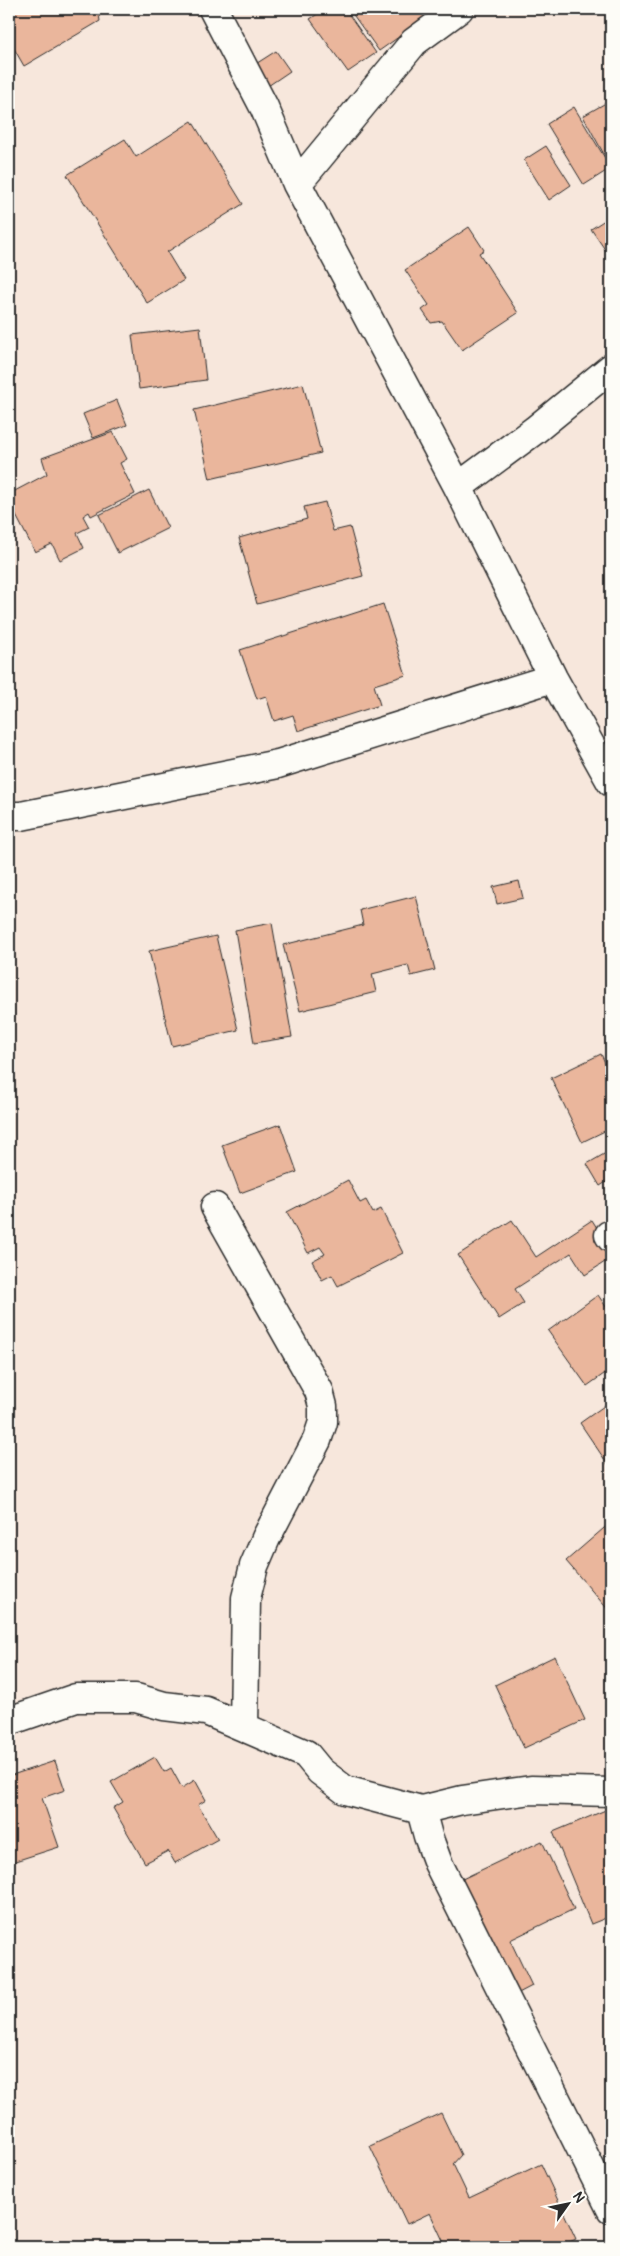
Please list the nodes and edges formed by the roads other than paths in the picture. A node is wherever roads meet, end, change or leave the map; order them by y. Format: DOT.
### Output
graph roads {
  1 [pos="213,9"];
  2 [pos="460,9"];
  3 [pos="297,184"];
  4 [pos="611,368"];
  5 [pos="458,487"];
  6 [pos="553,678"];
  7 [pos="611,782"];
  8 [pos="9,816"];
  9 [pos="215,1207"];
  10 [pos="9,1721"];
  11 [pos="244,1727"];
  12 [pos="611,1792"];
  13 [pos="421,1810"];
  14 [pos="611,2209"];
  1 -- 3 [label="street"];
  2 -- 3 [label="street"];
  3 -- 5 [label="street"];
  4 -- 5 [label="street"];
  5 -- 6 [label="street"];
  6 -- 7 [label="street"];
  6 -- 8 [label="street"];
  9 -- 11 [label="street"];
  10 -- 11 [label="street"];
  11 -- 13 [label="street"];
  12 -- 13 [label="street"];
  13 -- 14 [label="street"];
}
